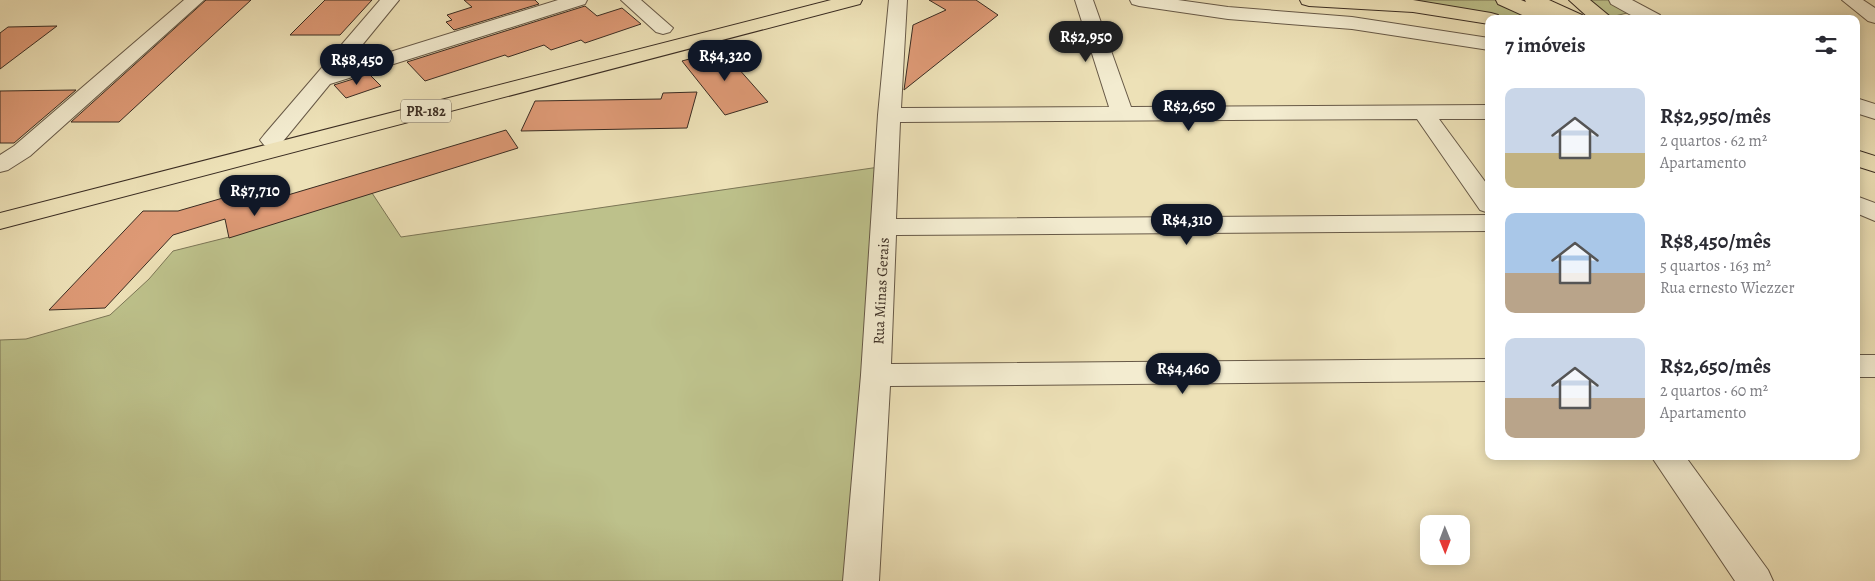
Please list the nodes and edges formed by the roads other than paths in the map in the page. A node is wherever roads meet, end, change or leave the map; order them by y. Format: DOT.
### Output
graph roads {
  1 [pos="195,0"];
  2 [pos="390,0"];
  3 [pos="578,0"];
  4 [pos="630,0"];
  5 [pos="822,0"];
  6 [pos="853,0"];
  7 [pos="898,0"];
  8 [pos="1084,0"];
  9 [pos="1139,0"];
  10 [pos="1309,0"];
  11 [pos="1505,0"];
  12 [pos="1534,0"];
  13 [pos="1578,0"];
  14 [pos="1618,0"];
  15 [pos="1851,0"];
  16 [pos="1539,15"];
  17 [pos="1566,15"];
  18 [pos="1598,15"];
  19 [pos="1646,15"];
  20 [pos="1875,17"];
  21 [pos="1485,18"];
  22 [pos="732,23"];
  23 [pos="663,28"];
  24 [pos="1485,43"];
  25 [pos="637,47"];
  26 [pos="326,79"];
  27 [pos="1860,106"];
  28 [pos="1423,112"];
  29 [pos="1485,112"];
  30 [pos="1875,112"];
  31 [pos="1122,114"];
  32 [pos="889,115"];
  33 [pos="272,140"];
  34 [pos="1860,148"];
  35 [pos="1875,154"];
  36 [pos="1860,158"];
  37 [pos="1875,165"];
  38 [pos="0,166"];
  39 [pos="1485,199"];
  40 [pos="1860,206"];
  41 [pos="0,209"];
  42 [pos="1875,213"];
  43 [pos="0,221"];
  44 [pos="1860,221"];
  45 [pos="1875,221"];
  46 [pos="1485,223"];
  47 [pos="885,227"];
  48 [pos="1860,366"];
  49 [pos="1875,366"];
  50 [pos="1485,370"];
  51 [pos="876,375"];
  52 [pos="1670,460"];
  53 [pos="861,581"];
  54 [pos="1755,581"];
  1 -- 38 [label="street"];
  2 -- 26 [label="street"];
  3 -- 26 [label="street"];
  4 -- 23 [label="street"];
  5 -- 22 [label="main road, PR-182"];
  6 -- 43 [label="main road, PR-182"];
  7 -- 32 [label="street, Rua Minas Gerais"];
  8 -- 31 [label="street"];
  9 -- 24 [label="street"];
  10 -- 21 [label="main road"];
  11 -- 16 [label="main road"];
  12 -- 17 [label="main road"];
  13 -- 18 [label="main road"];
  14 -- 19 [label="street"];
  15 -- 20 [label="street"];
  22 -- 23 [label="main road"];
  22 -- 25 [label="main road, PR-182"];
  23 -- 25 [label="main road"];
  25 -- 33 [label="main road, PR-182"];
  26 -- 33 [label="street"];
  27 -- 30 [label="street"];
  28 -- 29 [label="street"];
  28 -- 31 [label="street"];
  28 -- 39 [label="street"];
  31 -- 32 [label="street"];
  32 -- 47 [label="street, Rua Minas Gerais"];
  33 -- 41 [label="main road, PR-182"];
  34 -- 35 [label="main road"];
  36 -- 37 [label="main road"];
  40 -- 42 [label="street"];
  44 -- 45 [label="street"];
  46 -- 47 [label="street"];
  47 -- 51 [label="street, Rua Minas Gerais"];
  48 -- 49 [label="street"];
  50 -- 51 [label="street"];
  51 -- 53 [label="street, Rua Minas Gerais"];
  52 -- 54 [label="street"];
}
